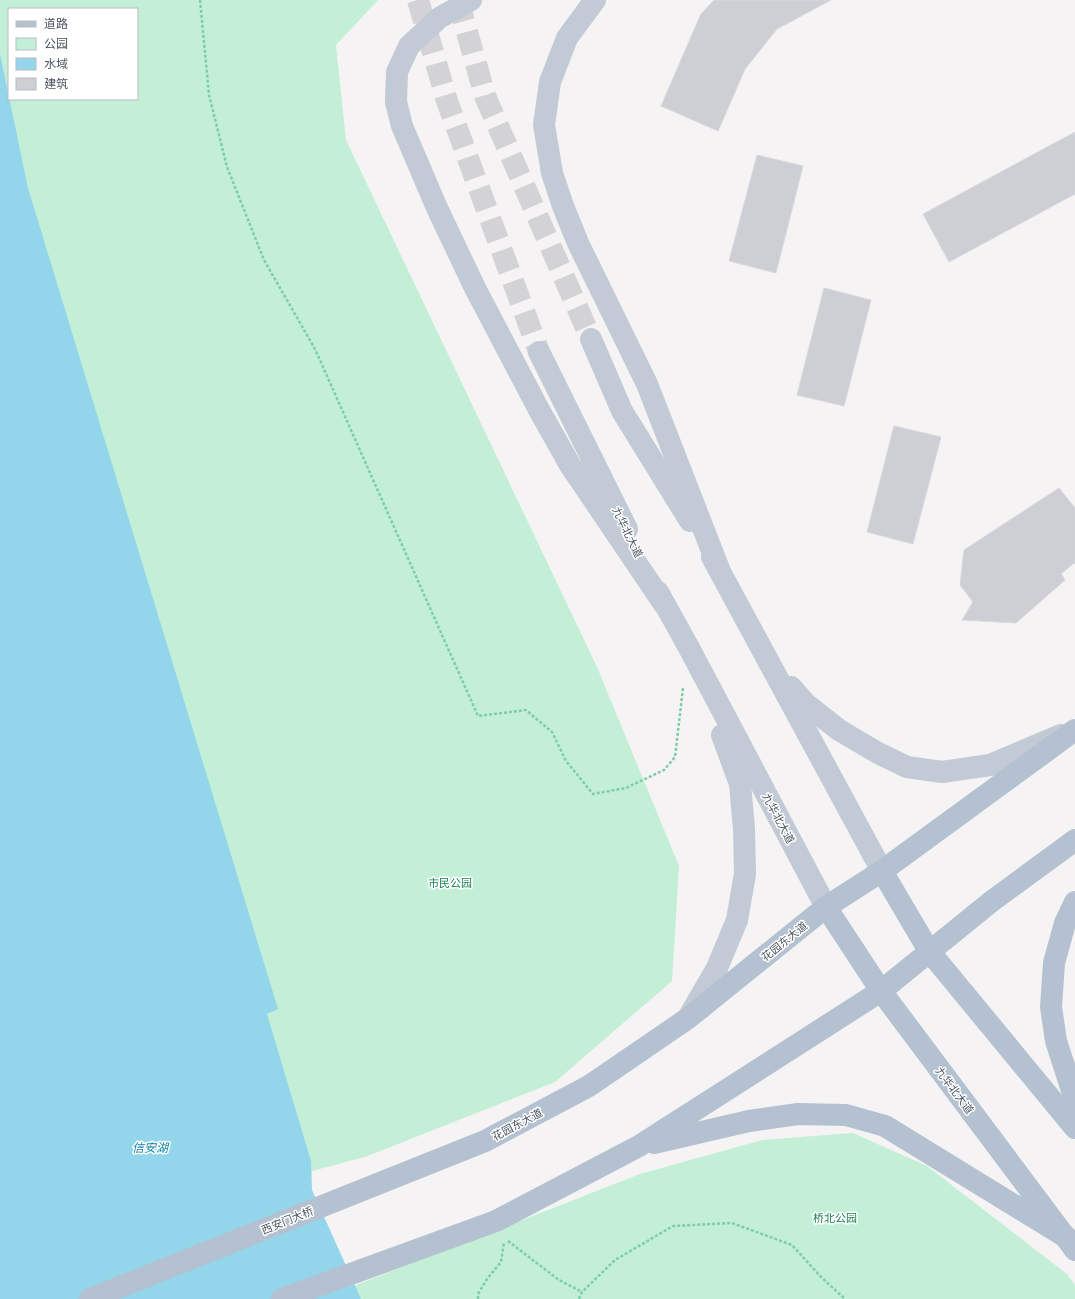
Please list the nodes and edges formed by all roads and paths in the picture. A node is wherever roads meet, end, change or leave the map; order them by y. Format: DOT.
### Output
graph roads {
  1 [pos="200,0"];
  2 [pos="471,0"];
  3 [pos="595,0"];
  4 [pos="591,339"];
  5 [pos="539,352"];
  6 [pos="719,569"];
  7 [pos="664,604"];
  8 [pos="688,646"];
  9 [pos="771,665"];
  10 [pos="684,683"];
  11 [pos="1075,729"];
  12 [pos="1075,840"];
  13 [pos="882,870"];
  14 [pos="1075,902"];
  15 [pos="826,907"];
  16 [pos="929,951"];
  17 [pos="881,991"];
  18 [pos="687,1019"];
  19 [pos="1075,1100"];
  20 [pos="1075,1128"];
  21 [pos="485,1142"];
  22 [pos="639,1146"];
  23 [pos="1070,1244"];
  24 [pos="582,1292"];
  25 [pos="90,1299"];
  26 [pos="282,1299"];
  27 [pos="478,1299"];
  28 [pos="579,1299"];
  29 [pos="845,1299"];
  1 -- 10 [label="path"];
  2 -- 7 [label="main road"];
  3 -- 6 [label="main road"];
  4 -- 6 [label="main road"];
  5 -- 7 [label="main road, 九华北大道"];
  6 -- 9 [label="main road"];
  7 -- 8 [label="main road, 九华北大道"];
  8 -- 15 [label="main road, 九华北大道"];
  8 -- 18 [label="main road"];
  9 -- 11 [label="main road"];
  9 -- 13 [label="main road"];
  11 -- 13 [label="main road, 花园东大道"];
  12 -- 16 [label="main road"];
  13 -- 15 [label="main road, 花园东大道"];
  13 -- 16 [label="main road"];
  14 -- 19 [label="main road"];
  15 -- 17 [label="main road, 九华北大道"];
  15 -- 18 [label="main road, 花园东大道"];
  16 -- 17 [label="main road"];
  16 -- 20 [label="main road"];
  17 -- 22 [label="main road"];
  17 -- 23 [label="main road, 九华北大道"];
  18 -- 21 [label="main road, 花园东大道"];
  21 -- 25 [label="main road, 西安门大桥"];
  22 -- 23 [label="main road"];
  22 -- 26 [label="main road"];
  24 -- 27 [label="path"];
  24 -- 28 [label="path"];
  24 -- 29 [label="path"];
}
